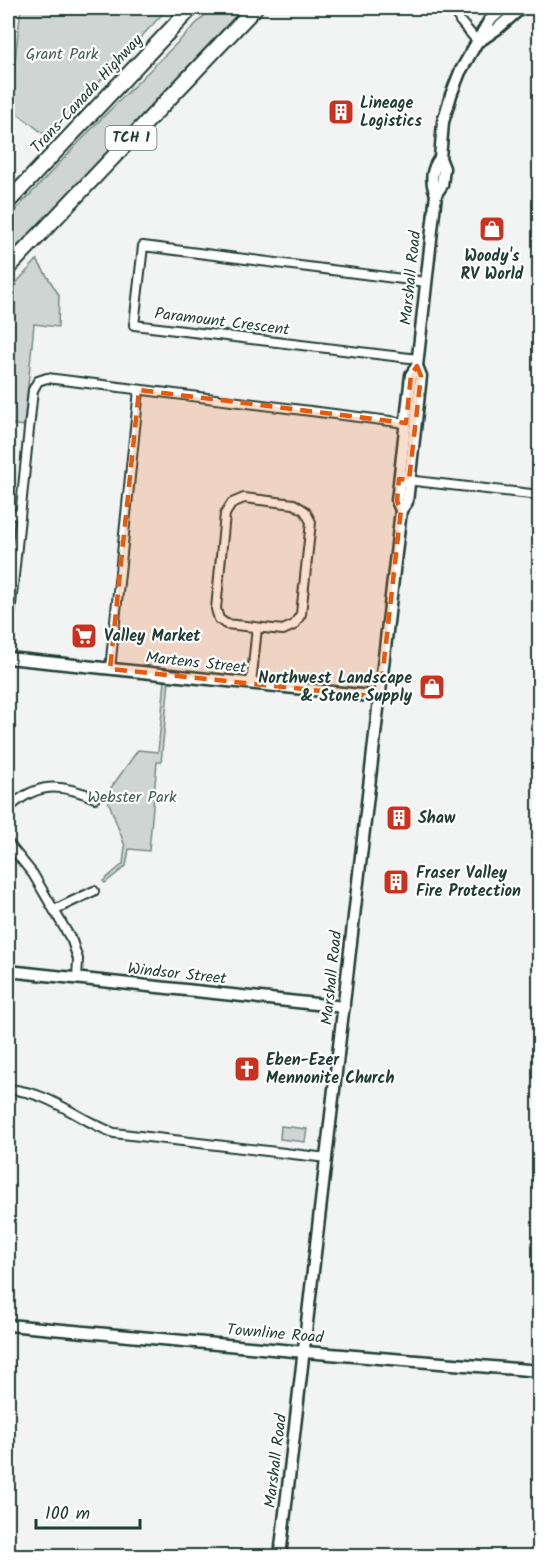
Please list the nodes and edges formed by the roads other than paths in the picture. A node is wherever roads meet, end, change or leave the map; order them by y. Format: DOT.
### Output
graph roads {
  1 [pos="191,8"];
  2 [pos="255,8"];
  3 [pos="454,8"];
  4 [pos="514,9"];
  5 [pos="478,42"];
  6 [pos="8,202"];
  7 [pos="8,268"];
  8 [pos="426,282"];
  9 [pos="417,362"];
  10 [pos="139,390"];
  11 [pos="406,423"];
  12 [pos="404,479"];
  13 [pos="540,495"];
  14 [pos="8,514"];
  15 [pos="20,515"];
  16 [pos="257,628"];
  17 [pos="8,634"];
  18 [pos="8,658"];
  19 [pos="110,669"];
  20 [pos="251,684"];
  21 [pos="380,697"];
  22 [pos="95,798"];
  23 [pos="8,809"];
  24 [pos="8,843"];
  25 [pos="94,891"];
  26 [pos="54,910"];
  27 [pos="8,971"];
  28 [pos="77,979"];
  29 [pos="344,1007"];
  30 [pos="8,1089"];
  31 [pos="327,1158"];
  32 [pos="8,1325"];
  33 [pos="304,1352"];
  34 [pos="540,1371"];
  35 [pos="280,1557"];
  1 -- 6 [label="highway, Trans-Canada Highway / TCH 1"];
  2 -- 7 [label="highway, TCH 1"];
  3 -- 5 [label="street"];
  4 -- 5 [label="main road, Marshall Road"];
  5 -- 8 [label="main road, Marshall Road"];
  8 -- 9 [label="main road, Marshall Road"];
  8 -- 9 [label="street, Paramount Crescent"];
  9 -- 11 [label="main road, Marshall Road"];
  9 -- 12 [label="main road, Marshall Road"];
  10 -- 11 [label="street"];
  10 -- 15 [label="street"];
  10 -- 19 [label="street"];
  11 -- 12 [label="main road, Marshall Road"];
  12 -- 13 [label="street"];
  12 -- 21 [label="main road, Marshall Road"];
  14 -- 15 [label="street"];
  15 -- 17 [label="street"];
  16 -- 16 [label="street"];
  16 -- 20 [label="street"];
  18 -- 19 [label="main road, Martens Street"];
  19 -- 20 [label="main road, Martens Street"];
  20 -- 21 [label="main road, Martens Street"];
  21 -- 29 [label="main road, Marshall Road"];
  22 -- 23 [label="street"];
  24 -- 26 [label="street"];
  25 -- 26 [label="street"];
  26 -- 28 [label="street"];
  27 -- 28 [label="main road, Windsor Street"];
  28 -- 29 [label="main road, Windsor Street"];
  29 -- 31 [label="main road, Marshall Road"];
  30 -- 31 [label="street"];
  31 -- 33 [label="main road, Marshall Road"];
  32 -- 33 [label="main road, Townline Road"];
  33 -- 34 [label="main road, Townline Road"];
  33 -- 35 [label="main road, Marshall Road"];
}
